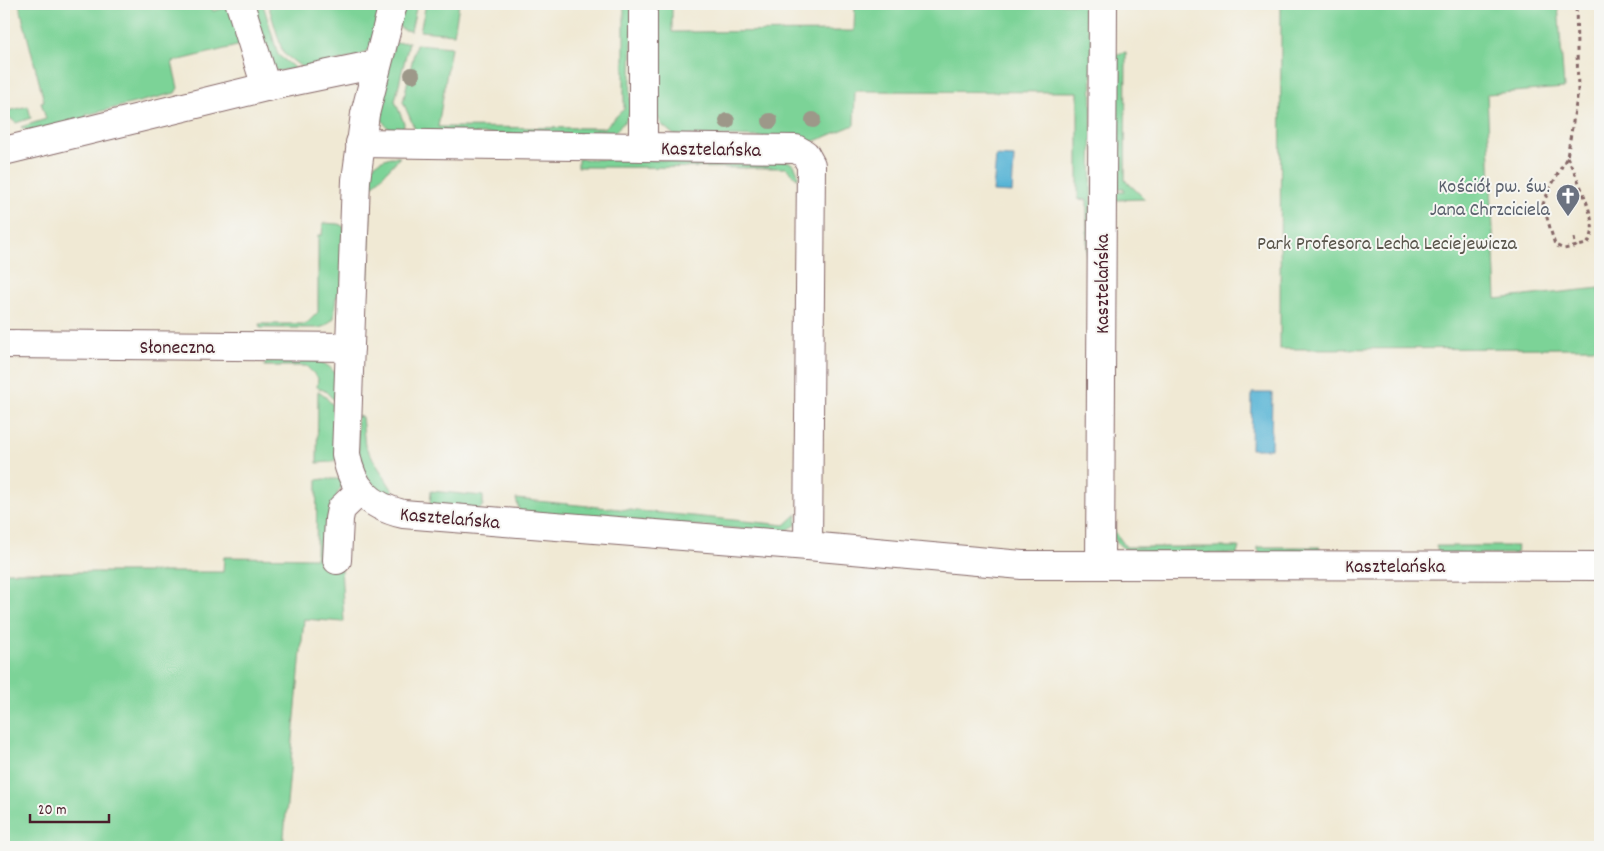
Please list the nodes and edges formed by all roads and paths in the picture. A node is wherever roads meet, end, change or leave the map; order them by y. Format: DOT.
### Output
graph roads {
  1 [pos="240,4"];
  2 [pos="393,4"];
  3 [pos="644,4"];
  4 [pos="1103,4"];
  5 [pos="1576,4"];
  6 [pos="377,64"];
  7 [pos="266,87"];
  8 [pos="360,143"];
  9 [pos="643,147"];
  10 [pos="4,151"];
  11 [pos="1567,157"];
  12 [pos="1574,238"];
  13 [pos="1576,247"];
  14 [pos="4,344"];
  15 [pos="350,347"];
  16 [pos="360,490"];
  17 [pos="808,546"];
  18 [pos="337,560"];
  19 [pos="1100,565"];
  20 [pos="1600,566"];
  1 -- 7 [label="street"];
  2 -- 6 [label="street, Kasztelańska"];
  3 -- 9 [label="street, Kasztelańska"];
  4 -- 19 [label="street, Kasztelańska"];
  5 -- 11 [label="path"];
  6 -- 7 [label="street"];
  6 -- 8 [label="street, Kasztelańska"];
  7 -- 10 [label="street"];
  8 -- 9 [label="street, Kasztelańska"];
  8 -- 15 [label="street, Kasztelańska"];
  9 -- 17 [label="street, Kasztelańska"];
  11 -- 13 [label="path"];
  11 -- 13 [label="path"];
  12 -- 13 [label="path"];
  14 -- 15 [label="street, Słoneczna"];
  15 -- 16 [label="street, Kasztelańska"];
  16 -- 17 [label="street, Kasztelańska"];
  16 -- 18 [label="street"];
  17 -- 19 [label="street, Kasztelańska"];
  19 -- 20 [label="street, Kasztelańska"];
}
